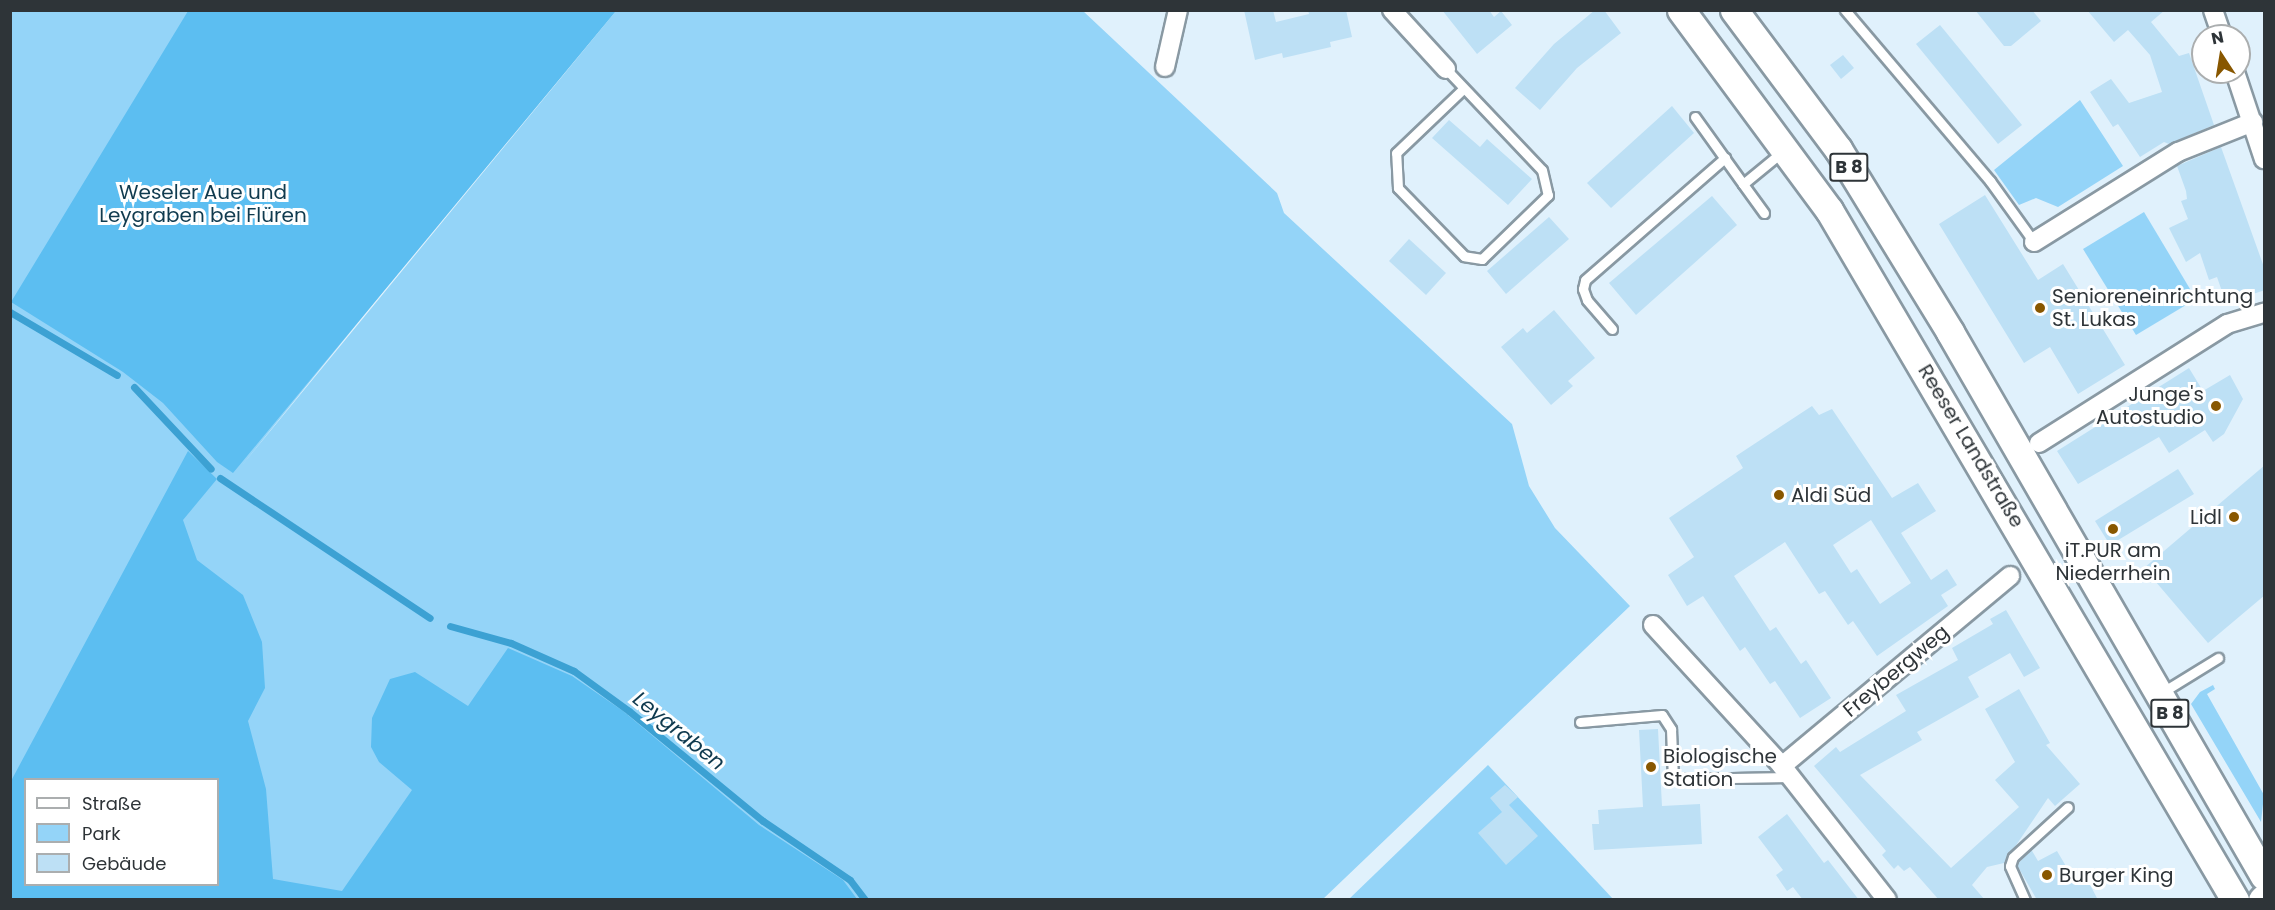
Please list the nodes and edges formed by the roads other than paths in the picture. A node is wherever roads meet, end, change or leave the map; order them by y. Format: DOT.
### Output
graph roads {
  1 [pos="1178,10"];
  2 [pos="1392,10"];
  3 [pos="1680,10"];
  4 [pos="1734,10"];
  5 [pos="1845,10"];
  6 [pos="1165,67"];
  7 [pos="1446,69"];
  8 [pos="2239,84"];
  9 [pos="1463,89"];
  10 [pos="1695,117"];
  11 [pos="2253,122"];
  12 [pos="1786,149"];
  13 [pos="1725,158"];
  14 [pos="2265,159"];
  15 [pos="1743,184"];
  16 [pos="1764,213"];
  17 [pos="2034,242"];
  18 [pos="2265,313"];
  19 [pos="1612,329"];
  20 [pos="2039,443"];
  21 [pos="2010,576"];
  22 [pos="1653,625"];
  23 [pos="2218,658"];
  24 [pos="2159,694"];
  25 [pos="1580,722"];
  26 [pos="1786,771"];
  27 [pos="2068,807"];
  28 [pos="2265,876"];
  29 [pos="1887,900"];
  30 [pos="2025,900"];
  31 [pos="2235,900"];
  1 -- 6 [label="street"];
  2 -- 7 [label="street"];
  3 -- 12 [label="main road, Reeser Landstraße / B 8"];
  4 -- 24 [label="main road, Reeser Landstraße / B 8"];
  5 -- 17 [label="lane"];
  7 -- 9 [label="lane"];
  8 -- 11 [label="street"];
  9 -- 9 [label="lane"];
  10 -- 13 [label="lane"];
  11 -- 14 [label="street"];
  11 -- 17 [label="street"];
  12 -- 15 [label="lane"];
  12 -- 31 [label="main road, Reeser Landstraße / B 8"];
  13 -- 15 [label="lane"];
  13 -- 19 [label="lane"];
  15 -- 16 [label="lane"];
  18 -- 20 [label="street"];
  21 -- 26 [label="street, Freybergweg"];
  22 -- 26 [label="street"];
  23 -- 24 [label="lane"];
  24 -- 28 [label="main road, Reeser Landstraße / B 8"];
  25 -- 26 [label="lane"];
  26 -- 29 [label="street"];
  27 -- 30 [label="lane"];
}
